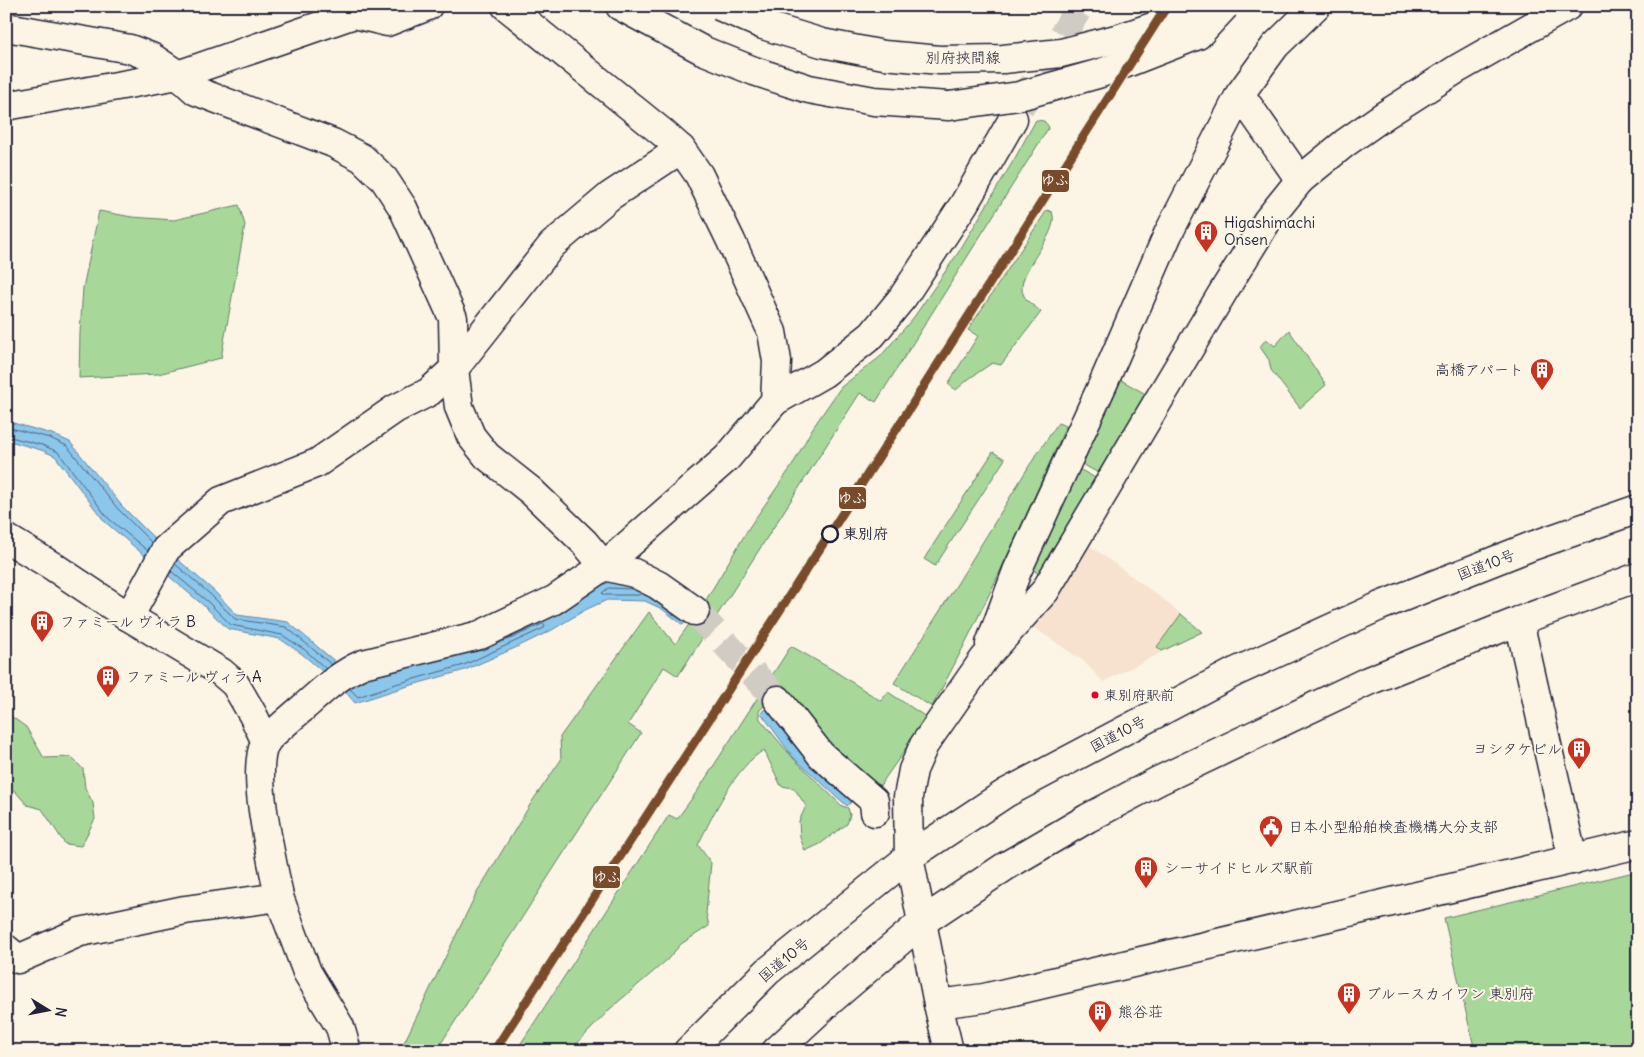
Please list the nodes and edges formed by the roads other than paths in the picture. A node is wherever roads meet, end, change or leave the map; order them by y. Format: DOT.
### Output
graph roads {
  1 [pos="428,6"];
  2 [pos="506,6"];
  3 [pos="620,6"];
  4 [pos="720,6"];
  5 [pos="1207,6"];
  6 [pos="1225,6"];
  7 [pos="1316,6"];
  8 [pos="1568,6"];
  9 [pos="363,10"];
  10 [pos="6,27"];
  11 [pos="178,74"];
  12 [pos="1240,94"];
  13 [pos="6,106"];
  14 [pos="1013,119"];
  15 [pos="680,149"];
  16 [pos="1300,180"];
  17 [pos="454,369"];
  18 [pos="775,401"];
  19 [pos="1638,509"];
  20 [pos="6,538"];
  21 [pos="604,566"];
  22 [pos="1638,577"];
  23 [pos="694,611"];
  24 [pos="129,617"];
  25 [pos="1519,621"];
  26 [pos="984,659"];
  27 [pos="778,700"];
  28 [pos="266,742"];
  29 [pos="876,812"];
  30 [pos="1638,844"];
  31 [pos="909,857"];
  32 [pos="1573,860"];
  33 [pos="279,897"];
  34 [pos="922,922"];
  35 [pos="10,961"];
  36 [pos="938,1004"];
  37 [pos="347,1051"];
  38 [pos="688,1051"];
  39 [pos="776,1051"];
  40 [pos="949,1051"];
  1 -- 9 [label="main road"];
  2 -- 15 [label="main road"];
  3 -- 6 [label="main road, bridge"];
  4 -- 5 [label="main road, 別府挾間線, bridge"];
  7 -- 12 [label="main road"];
  8 -- 16 [label="main road"];
  9 -- 11 [label="main road"];
  10 -- 11 [label="main road"];
  11 -- 13 [label="main road"];
  11 -- 17 [label="main road"];
  12 -- 16 [label="main road"];
  12 -- 26 [label="main road"];
  14 -- 18 [label="main road"];
  15 -- 17 [label="main road"];
  15 -- 18 [label="main road"];
  16 -- 26 [label="main road"];
  17 -- 21 [label="main road"];
  17 -- 24 [label="main road"];
  18 -- 21 [label="main road"];
  19 -- 31 [label="main road, 国道10号"];
  20 -- 24 [label="main road"];
  21 -- 23 [label="main road"];
  21 -- 28 [label="main road"];
  22 -- 25 [label="main road"];
  24 -- 28 [label="main road"];
  25 -- 32 [label="main road"];
  25 -- 34 [label="main road"];
  26 -- 31 [label="main road"];
  27 -- 29 [label="main road"];
  28 -- 33 [label="main road"];
  30 -- 32 [label="main road"];
  31 -- 34 [label="main road"];
  31 -- 38 [label="main road, 国道10号"];
  32 -- 36 [label="main road"];
  33 -- 35 [label="main road"];
  33 -- 37 [label="main road"];
  34 -- 36 [label="main road"];
  34 -- 39 [label="main road"];
  36 -- 40 [label="main road"];
}
